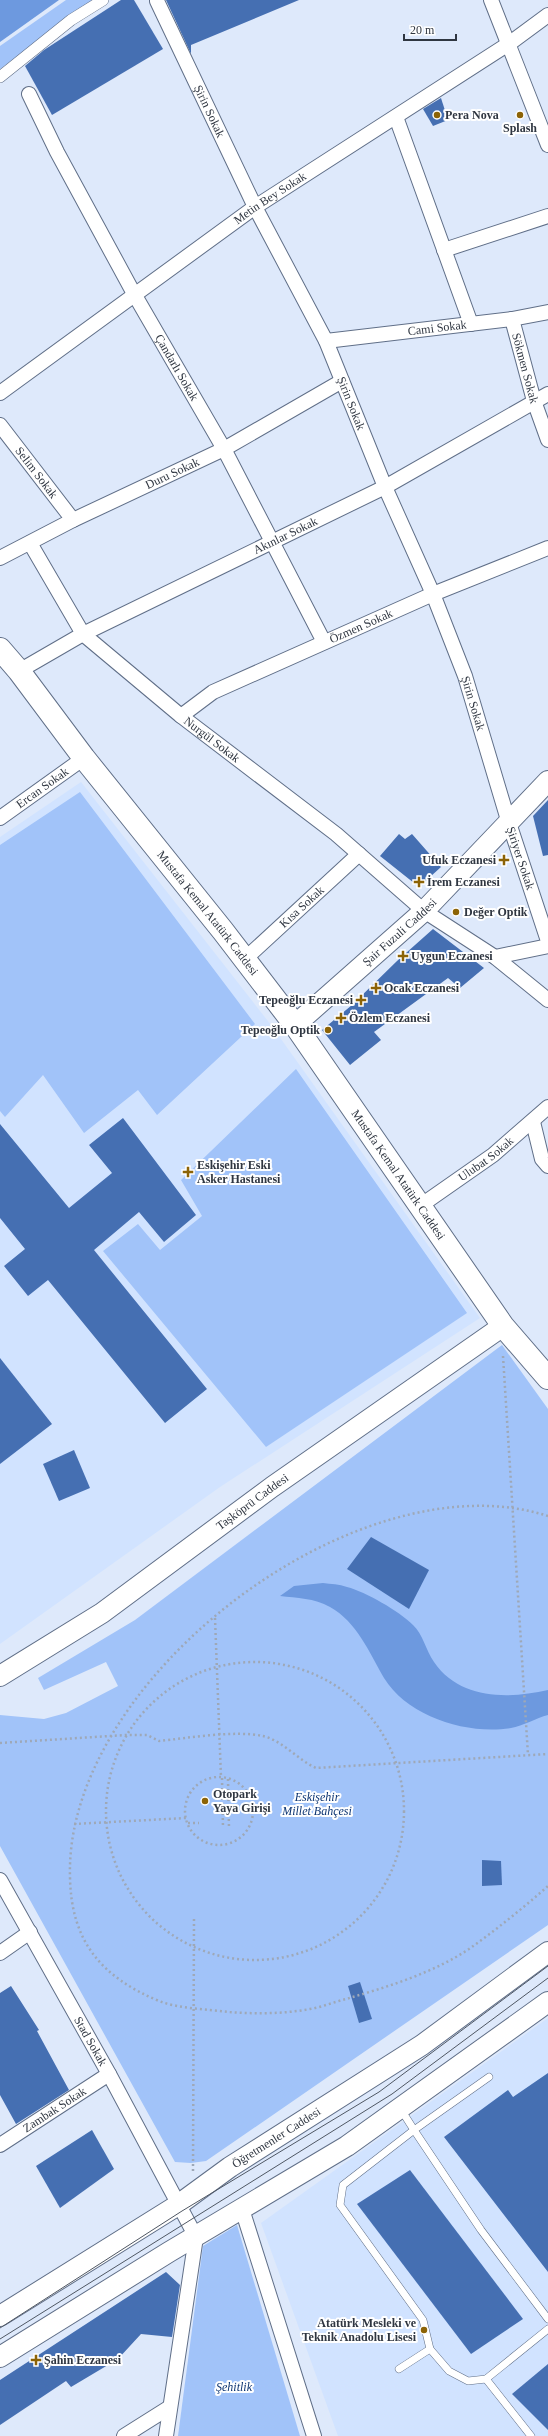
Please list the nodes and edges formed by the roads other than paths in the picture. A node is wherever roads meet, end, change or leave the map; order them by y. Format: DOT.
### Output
graph roads {
  1 [pos="103,0"];
  2 [pos="491,0"];
  3 [pos="157,1"];
  4 [pos="548,15"];
  5 [pos="510,44"];
  6 [pos="0,77"];
  7 [pos="29,94"];
  8 [pos="396,117"];
  9 [pos="548,145"];
  10 [pos="255,207"];
  11 [pos="548,216"];
  12 [pos="444,250"];
  13 [pos="136,296"];
  14 [pos="548,312"];
  15 [pos="512,319"];
  16 [pos="470,324"];
  17 [pos="326,341"];
  18 [pos="342,381"];
  19 [pos="0,393"];
  20 [pos="548,394"];
  21 [pos="534,401"];
  22 [pos="0,425"];
  23 [pos="548,440"];
  24 [pos="224,448"];
  25 [pos="385,487"];
  26 [pos="73,520"];
  27 [pos="271,541"];
  28 [pos="30,543"];
  29 [pos="548,548"];
  30 [pos="0,558"];
  31 [pos="433,594"];
  32 [pos="83,634"];
  33 [pos="324,642"];
  34 [pos="0,650"];
  35 [pos="19,671"];
  36 [pos="181,716"];
  37 [pos="84,758"];
  38 [pos="548,781"];
  39 [pos="0,818"];
  40 [pos="508,820"];
  41 [pos="359,854"];
  42 [pos="424,911"];
  43 [pos="548,940"];
  44 [pos="548,946"];
  45 [pos="495,957"];
  46 [pos="245,959"];
  47 [pos="548,1000"];
  48 [pos="295,1025"];
  49 [pos="548,1107"];
  50 [pos="533,1122"];
  51 [pos="548,1166"];
  52 [pos="420,1206"];
  53 [pos="503,1326"];
  54 [pos="548,1378"];
  55 [pos="0,1676"];
  56 [pos="0,1880"];
  57 [pos="30,1932"];
  58 [pos="548,1952"];
  59 [pos="0,1953"];
  60 [pos="548,2002"];
  61 [pos="109,2074"];
  62 [pos="489,2077"];
  63 [pos="400,2108"];
  64 [pos="414,2130"];
  65 [pos="0,2145"];
  66 [pos="178,2205"];
  67 [pos="242,2209"];
  68 [pos="196,2237"];
  69 [pos="0,2316"];
  70 [pos="548,2319"];
  71 [pos="548,2329"];
  72 [pos="430,2349"];
  73 [pos="0,2357"];
  74 [pos="399,2369"];
  75 [pos="486,2380"];
  76 [pos="170,2407"];
  77 [pos="124,2436"];
  78 [pos="166,2436"];
  79 [pos="314,2436"];
  80 [pos="531,2436"];
  1 -- 6 [label="street"];
  2 -- 5 [label="street"];
  3 -- 10 [label="street, Şirin Sokak"];
  4 -- 5 [label="street, Metin Bey Sokak"];
  5 -- 8 [label="street, Metin Bey Sokak"];
  5 -- 9 [label="street"];
  7 -- 13 [label="street, Çandarlı Sokak"];
  8 -- 10 [label="street, Metin Bey Sokak"];
  8 -- 12 [label="street"];
  10 -- 13 [label="street, Metin Bey Sokak"];
  10 -- 17 [label="street, Şirin Sokak"];
  11 -- 12 [label="street"];
  12 -- 16 [label="street"];
  13 -- 19 [label="street, Metin Bey Sokak"];
  13 -- 24 [label="street, Çandarlı Sokak"];
  14 -- 15 [label="street, Cami Sokak"];
  15 -- 16 [label="street, Cami Sokak"];
  15 -- 21 [label="street, Sökmen Sokak"];
  16 -- 17 [label="street, Cami Sokak"];
  17 -- 18 [label="street, Şirin Sokak"];
  18 -- 24 [label="street, Duru Sokak"];
  18 -- 25 [label="street, Şirin Sokak"];
  20 -- 21 [label="street, Akınlar Sokak"];
  21 -- 23 [label="street, Sökmen Sokak"];
  21 -- 25 [label="street, Akınlar Sokak"];
  22 -- 26 [label="street, Selim Sokak"];
  24 -- 26 [label="street, Duru Sokak"];
  24 -- 27 [label="street, Çandarlı Sokak"];
  25 -- 27 [label="street, Akınlar Sokak"];
  25 -- 31 [label="street, Şirin Sokak"];
  26 -- 28 [label="street, Duru Sokak"];
  27 -- 32 [label="street, Akınlar Sokak"];
  27 -- 33 [label="street, Çandarlı Sokak"];
  28 -- 30 [label="street, Duru Sokak"];
  28 -- 32 [label="street, Nurgül Sokak"];
  29 -- 31 [label="street, Özmen Sokak"];
  31 -- 33 [label="street, Özmen Sokak"];
  31 -- 40 [label="street, Şirin Sokak"];
  32 -- 35 [label="street, Akınlar Sokak"];
  32 -- 36 [label="street, Nurgül Sokak"];
  33 -- 36 [label="street, Özmen Sokak"];
  34 -- 35 [label="main road, Mustafa Kemal Atatürk Caddesi"];
  35 -- 37 [label="main road, Mustafa Kemal Atatürk Caddesi"];
  36 -- 41 [label="street, Nurgül Sokak"];
  37 -- 39 [label="street, Ercan Sokak"];
  37 -- 46 [label="main road, Mustafa Kemal Atatürk Caddesi"];
  38 -- 40 [label="main road, Şair Fuzuli Caddesi"];
  40 -- 42 [label="main road, Şair Fuzuli Caddesi"];
  40 -- 43 [label="street, Şiriyer Sokak"];
  41 -- 42 [label="street, Nurgül Sokak"];
  41 -- 46 [label="street, Kısa Sokak"];
  42 -- 45 [label="street, Nurgül Sokak"];
  42 -- 48 [label="main road, Şair Fuzuli Caddesi"];
  44 -- 45 [label="street"];
  45 -- 47 [label="street, Nurgül Sokak"];
  46 -- 48 [label="main road, Mustafa Kemal Atatürk Caddesi"];
  48 -- 52 [label="main road, Mustafa Kemal Atatürk Caddesi"];
  49 -- 50 [label="street, Ulubat Sokak"];
  50 -- 51 [label="street"];
  50 -- 52 [label="street, Ulubat Sokak"];
  52 -- 53 [label="main road, Mustafa Kemal Atatürk Caddesi"];
  53 -- 54 [label="main road, Mustafa Kemal Atatürk Caddesi"];
  53 -- 55 [label="main road, Taşköprü Caddesi"];
  56 -- 57 [label="street, Stad Sokak"];
  57 -- 59 [label="street"];
  57 -- 61 [label="street, Stad Sokak"];
  58 -- 66 [label="main road, Öğretmenler Caddesi"];
  60 -- 63 [label="main road"];
  61 -- 65 [label="street, Zambak Sokak"];
  61 -- 66 [label="street, Stad Sokak"];
  62 -- 64 [label="lane"];
  63 -- 64 [label="lane"];
  63 -- 67 [label="main road"];
  64 -- 70 [label="lane"];
  64 -- 72 [label="lane"];
  66 -- 68 [label="street, Stad Sokak"];
  66 -- 69 [label="main road, Öğretmenler Caddesi"];
  67 -- 68 [label="main road"];
  67 -- 79 [label="street"];
  68 -- 73 [label="main road"];
  68 -- 76 [label="street"];
  71 -- 75 [label="lane"];
  72 -- 74 [label="lane"];
  72 -- 75 [label="lane"];
  75 -- 80 [label="lane"];
  76 -- 77 [label="street"];
  76 -- 78 [label="street"];
}
